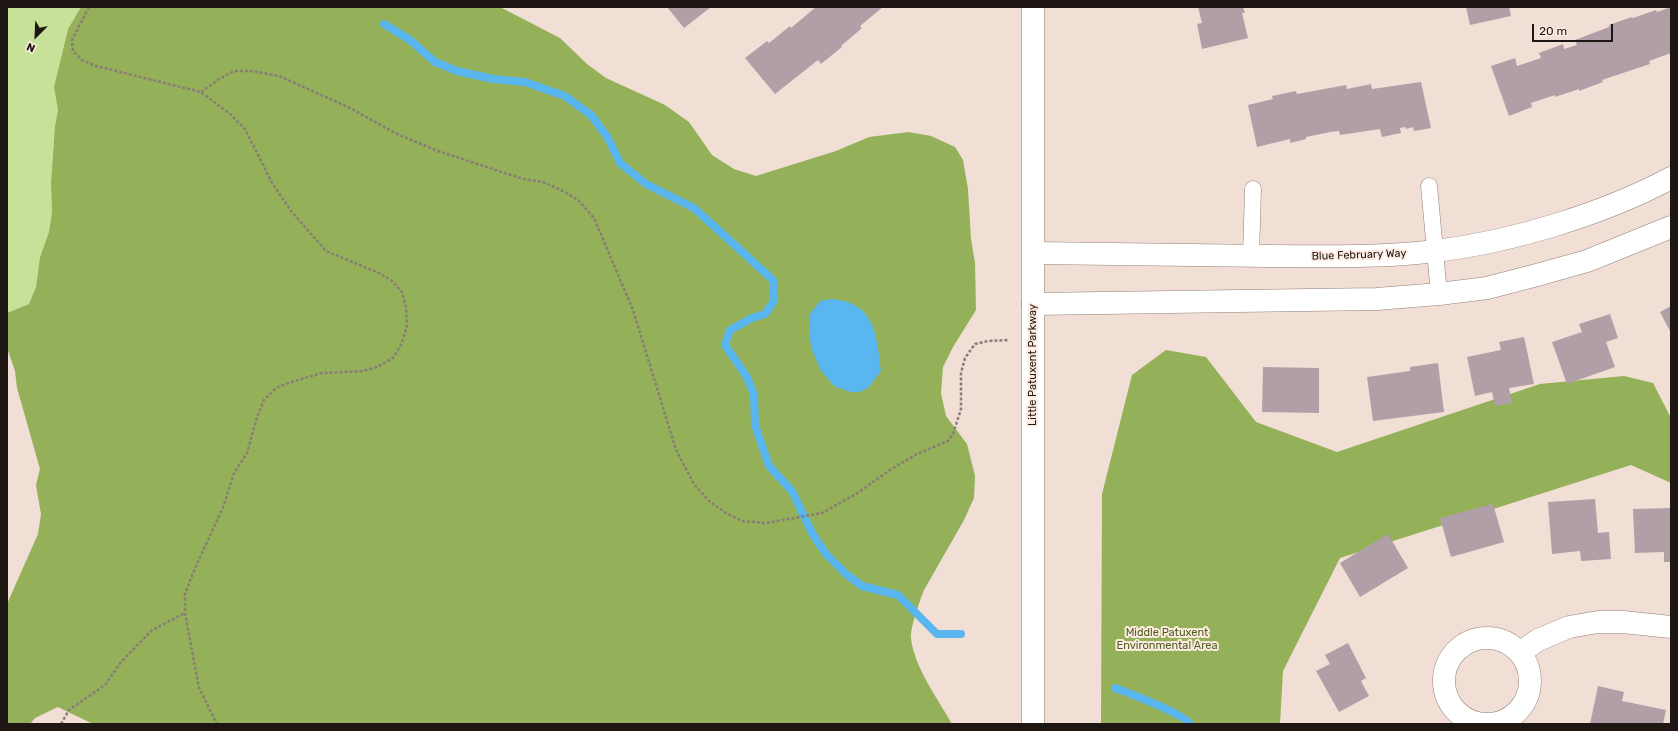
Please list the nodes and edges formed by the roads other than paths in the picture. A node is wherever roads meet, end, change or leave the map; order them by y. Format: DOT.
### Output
graph roads {
  1 [pos="1033,7"];
  2 [pos="1671,178"];
  3 [pos="1429,186"];
  4 [pos="1253,189"];
  5 [pos="1671,227"];
  6 [pos="1435,251"];
  7 [pos="1034,253"];
  8 [pos="1251,256"];
  9 [pos="1439,294"];
  10 [pos="1034,304"];
  11 [pos="1671,627"];
  12 [pos="1520,653"];
  13 [pos="1034,724"];
  14 [pos="1476,724"];
  1 -- 7 [label="street, Little Patuxent Parkway"];
  2 -- 6 [label="street, Blue February Way"];
  3 -- 6 [label="lane"];
  4 -- 8 [label="lane"];
  5 -- 9 [label="street"];
  6 -- 8 [label="street, Blue February Way"];
  6 -- 9 [label="lane"];
  7 -- 8 [label="street, Blue February Way"];
  7 -- 10 [label="street, Little Patuxent Parkway"];
  9 -- 10 [label="street"];
  10 -- 13 [label="street, Little Patuxent Parkway"];
  11 -- 12 [label="street"];
  12 -- 14 [label="street"];
  12 -- 14 [label="street"];
}
